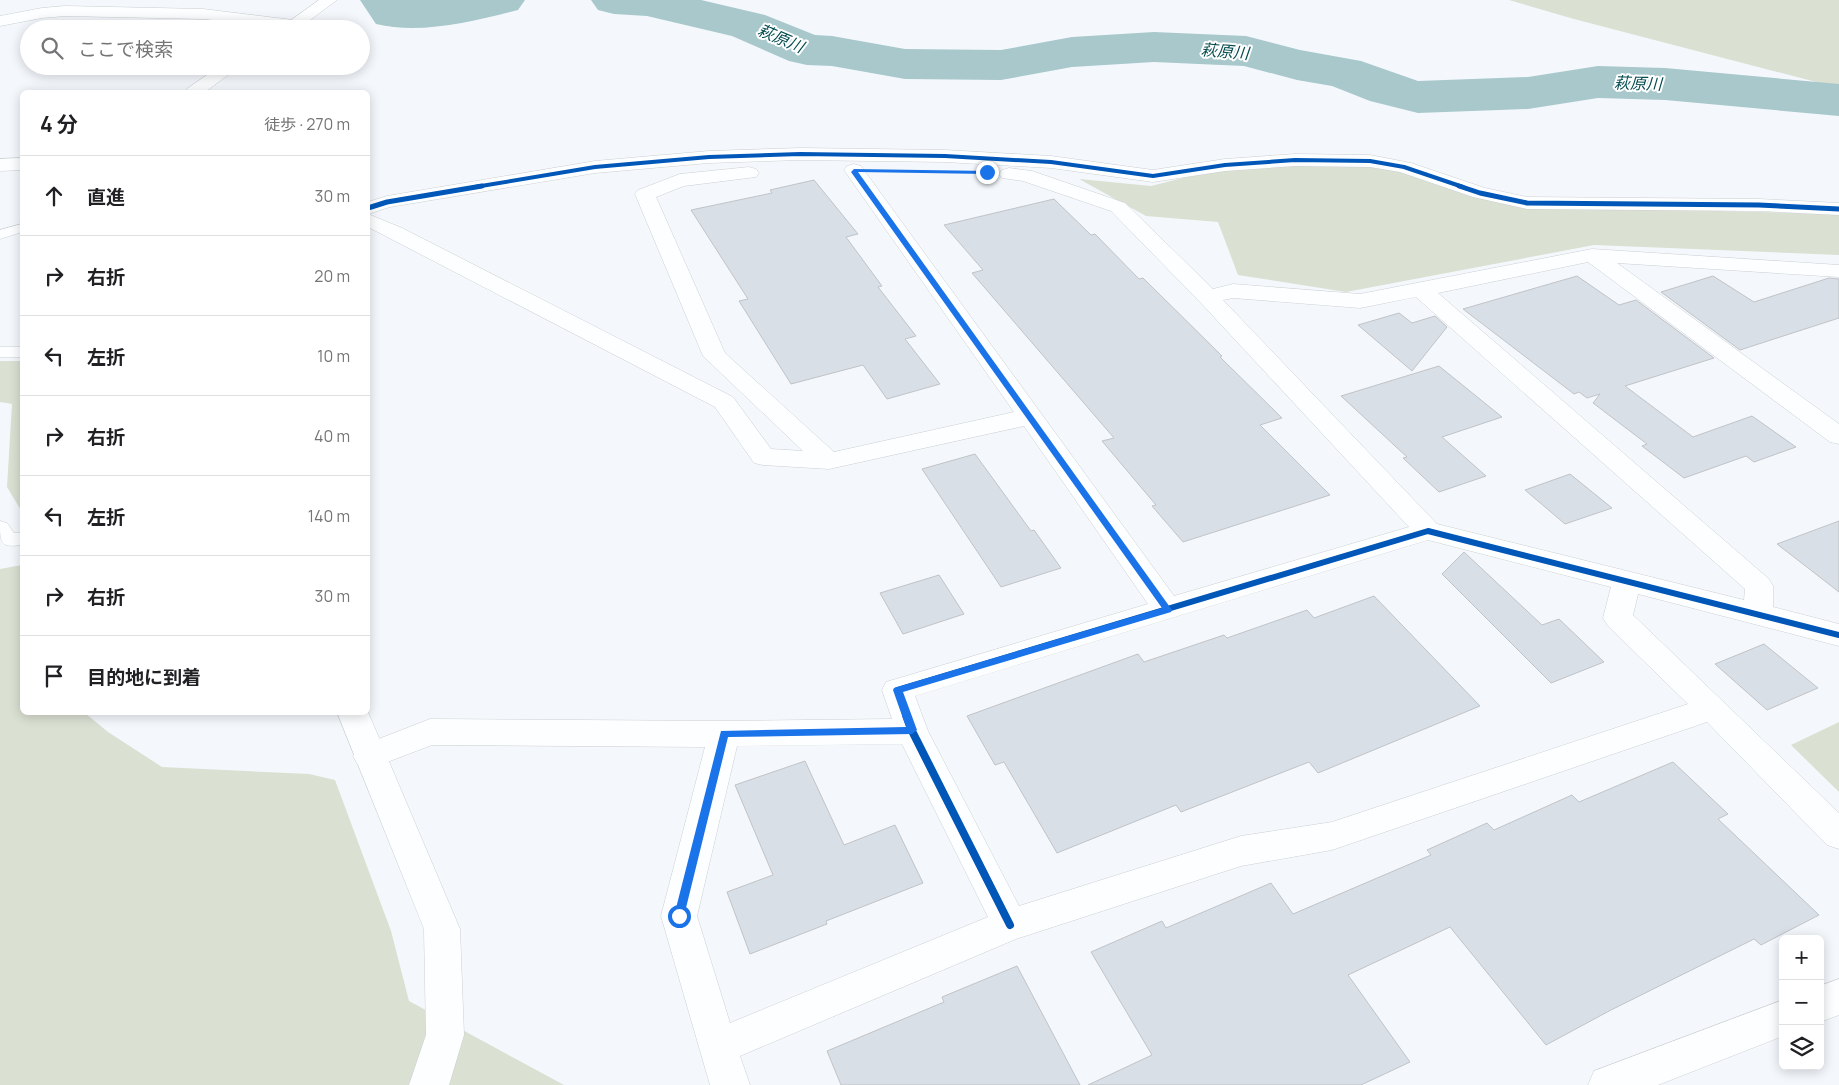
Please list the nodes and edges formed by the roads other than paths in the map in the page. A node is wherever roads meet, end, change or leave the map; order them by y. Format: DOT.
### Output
graph roads {
  1 [pos="330,0"];
  2 [pos="243,20"];
  3 [pos="300,20"];
  4 [pos="0,21"];
  5 [pos="219,75"];
  6 [pos="197,90"];
  7 [pos="20,164"];
  8 [pos="0,165"];
  9 [pos="854,170"];
  10 [pos="370,207"];
  11 [pos="1839,209"];
  12 [pos="370,221"];
  13 [pos="20,229"];
  14 [pos="0,234"];
  15 [pos="1592,255"];
  16 [pos="1839,271"];
  17 [pos="1421,290"];
  18 [pos="1208,297"];
  19 [pos="0,352"];
  20 [pos="20,352"];
  21 [pos="1029,417"];
  22 [pos="1839,436"];
  23 [pos="829,461"];
  24 [pos="0,527"];
  25 [pos="1428,531"];
  26 [pos="20,539"];
  27 [pos="1628,581"];
  28 [pos="1168,610"];
  29 [pos="1758,614"];
  30 [pos="1839,635"];
  31 [pos="1712,708"];
  32 [pos="353,715"];
  33 [pos="912,730"];
  34 [pos="724,734"];
  35 [pos="369,756"];
  36 [pos="1839,835"];
  37 [pos="1010,925"];
  38 [pos="1839,997"];
  39 [pos="1824,1003"];
  40 [pos="1779,1020"];
  41 [pos="720,1046"];
  42 [pos="429,1085"];
  43 [pos="730,1085"];
  44 [pos="1608,1085"];
  1 -- 3 [label="street"];
  2 -- 4 [label="street"];
  5 -- 6 [label="street"];
  7 -- 8 [label="street"];
  9 -- 18 [label="street"];
  9 -- 21 [label="street"];
  9 -- 23 [label="street"];
  10 -- 11 [label="street"];
  12 -- 23 [label="street"];
  13 -- 14 [label="lane"];
  15 -- 16 [label="street"];
  15 -- 17 [label="street"];
  15 -- 22 [label="street"];
  17 -- 18 [label="street"];
  17 -- 29 [label="street"];
  18 -- 25 [label="street"];
  19 -- 20 [label="lane"];
  21 -- 23 [label="street"];
  21 -- 28 [label="street"];
  24 -- 26 [label="lane"];
  25 -- 27 [label="street"];
  25 -- 28 [label="street"];
  27 -- 29 [label="street"];
  27 -- 31 [label="street"];
  28 -- 33 [label="street"];
  29 -- 30 [label="street"];
  31 -- 36 [label="street"];
  31 -- 37 [label="street"];
  32 -- 35 [label="street"];
  33 -- 34 [label="street"];
  33 -- 37 [label="street"];
  34 -- 35 [label="street"];
  34 -- 41 [label="street"];
  35 -- 42 [label="street"];
  37 -- 41 [label="street"];
  38 -- 39 [label="street"];
  40 -- 44 [label="street"];
  41 -- 43 [label="street"];
}
